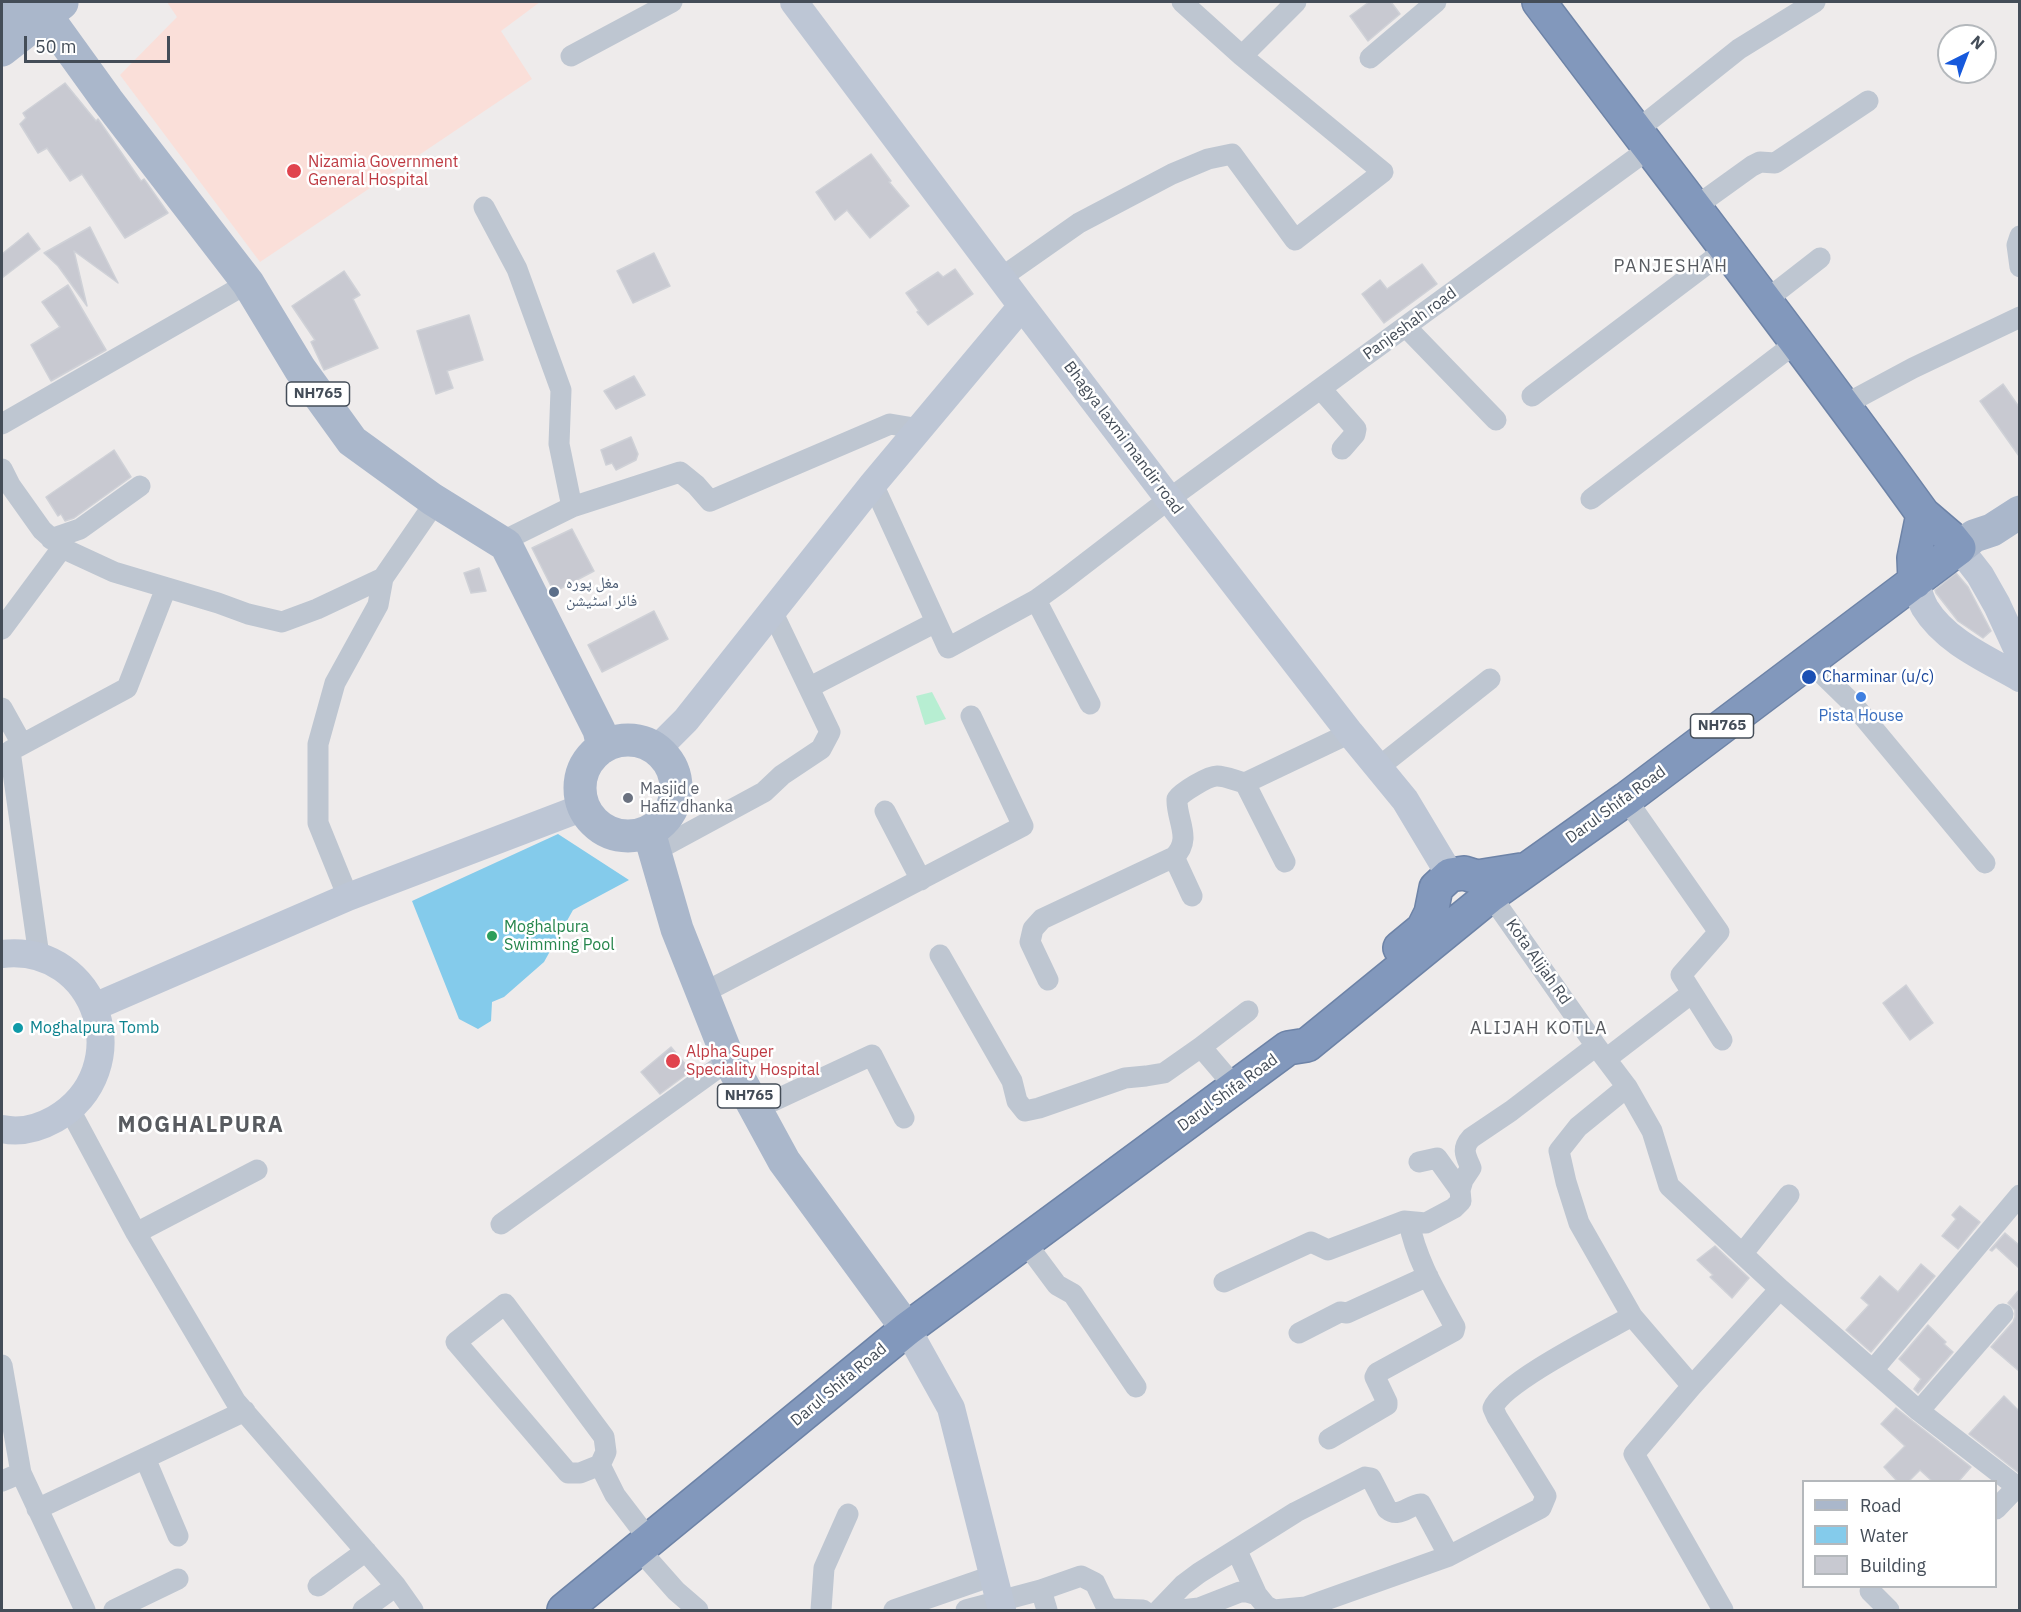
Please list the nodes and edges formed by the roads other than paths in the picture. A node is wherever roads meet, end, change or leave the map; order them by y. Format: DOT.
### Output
graph roads {
  1 [pos="672,2"];
  2 [pos="794,2"];
  3 [pos="1182,2"];
  4 [pos="1296,2"];
  5 [pos="1436,2"];
  6 [pos="1815,2"];
  7 [pos="1543,3"];
  8 [pos="40,5"];
  9 [pos="2,16"];
  10 [pos="2,50"];
  11 [pos="571,56"];
  12 [pos="1242,56"];
  13 [pos="1370,58"];
  14 [pos="1868,101"];
  15 [pos="1643,140"];
  16 [pos="484,207"];
  17 [pos="1695,207"];
  18 [pos="2019,236"];
  19 [pos="1728,248"];
  20 [pos="1820,258"];
  21 [pos="2019,267"];
  22 [pos="1002,277"];
  23 [pos="248,283"];
  24 [pos="1766,300"];
  25 [pos="1022,306"];
  26 [pos="2019,317"];
  27 [pos="1406,327"];
  28 [pos="1797,342"];
  29 [pos="1321,389"];
  30 [pos="1532,396"];
  31 [pos="1844,405"];
  32 [pos="1496,420"];
  33 [pos="2,424"];
  34 [pos="920,429"];
  35 [pos="1342,449"];
  36 [pos="2,469"];
  37 [pos="873,484"];
  38 [pos="140,486"];
  39 [pos="2019,495"];
  40 [pos="1169,499"];
  41 [pos="1591,499"];
  42 [pos="436,501"];
  43 [pos="572,507"];
  44 [pos="2019,512"];
  45 [pos="1923,514"];
  46 [pos="503,542"];
  47 [pos="1966,542"];
  48 [pos="57,543"];
  49 [pos="383,578"];
  50 [pos="1915,582"];
  51 [pos="166,588"];
  52 [pos="1036,600"];
  53 [pos="772,611"];
  54 [pos="936,622"];
  55 [pos="2,629"];
  56 [pos="2019,655"];
  57 [pos="1809,661"];
  58 [pos="2019,678"];
  59 [pos="1490,679"];
  60 [pos="810,687"];
  61 [pos="1090,704"];
  62 [pos="2,708"];
  63 [pos="971,716"];
  64 [pos="1350,734"];
  65 [pos="14,742"];
  66 [pos="603,747"];
  67 [pos="657,749"];
  68 [pos="1379,767"];
  69 [pos="1245,783"];
  70 [pos="1626,799"];
  71 [pos="584,807"];
  72 [pos="885,811"];
  73 [pos="652,841"];
  74 [pos="1174,857"];
  75 [pos="1286,862"];
  76 [pos="1985,863"];
  77 [pos="921,880"];
  78 [pos="1472,882"];
  79 [pos="1192,896"];
  80 [pos="348,897"];
  81 [pos="2,954"];
  82 [pos="940,955"];
  83 [pos="39,956"];
  84 [pos="1048,980"];
  85 [pos="703,993"];
  86 [pos="1692,993"];
  87 [pos="94,1007"];
  88 [pos="1248,1011"];
  89 [pos="1722,1040"];
  90 [pos="1201,1047"];
  91 [pos="1288,1048"];
  92 [pos="1600,1052"];
  93 [pos="729,1060"];
  94 [pos="1235,1087"];
  95 [pos="1627,1087"];
  96 [pos="756,1109"];
  97 [pos="70,1110"];
  98 [pos="904,1118"];
  99 [pos="2,1130"];
  100 [pos="1419,1162"];
  101 [pos="257,1170"];
  102 [pos="1460,1190"];
  103 [pos="1789,1195"];
  104 [pos="2019,1195"];
  105 [pos="1409,1222"];
  106 [pos="501,1224"];
  107 [pos="136,1233"];
  108 [pos="1025,1242"];
  109 [pos="1743,1253"];
  110 [pos="1428,1276"];
  111 [pos="1224,1282"];
  112 [pos="1780,1289"];
  113 [pos="2003,1314"];
  114 [pos="1632,1316"];
  115 [pos="907,1329"];
  116 [pos="1299,1334"];
  117 [pos="2,1365"];
  118 [pos="1873,1370"];
  119 [pos="1692,1386"];
  120 [pos="1136,1387"];
  121 [pos="4,1390"];
  122 [pos="1919,1411"];
  123 [pos="245,1412"];
  124 [pos="1329,1439"];
  125 [pos="145,1458"];
  126 [pos="600,1465"];
  127 [pos="11,1477"];
  128 [pos="2018,1488"];
  129 [pos="1997,1507"];
  130 [pos="37,1509"];
  131 [pos="849,1514"];
  132 [pos="178,1536"];
  133 [pos="640,1543"];
  134 [pos="366,1551"];
  135 [pos="1237,1551"];
  136 [pos="1449,1556"];
  137 [pos="178,1580"];
  138 [pos="318,1586"];
  139 [pos="396,1586"];
  140 [pos="1041,1590"];
  141 [pos="1870,1591"];
  142 [pos="1257,1595"];
  143 [pos="997,1596"];
  144 [pos="85,1611"];
  145 [pos="114,1611"];
  146 [pos="363,1611"];
  147 [pos="413,1611"];
  148 [pos="564,1611"];
  149 [pos="698,1611"];
  150 [pos="821,1611"];
  151 [pos="894,1611"];
  152 [pos="966,1611"];
  153 [pos="1047,1611"];
  154 [pos="1143,1611"];
  155 [pos="1159,1611"];
  156 [pos="1181,1611"];
  157 [pos="1723,1611"];
  158 [pos="1889,1611"];
  1 -- 11 [label="street"];
  2 -- 22 [label="street, Bhagya laxmi mandir road"];
  3 -- 12 [label="street"];
  4 -- 12 [label="street"];
  5 -- 13 [label="street"];
  6 -- 15 [label="street, Panjeshah road"];
  7 -- 15 [label="highway"];
  8 -- 9 [label="main road"];
  8 -- 10 [label="main road"];
  8 -- 23 [label="main road, NH765"];
  12 -- 22 [label="street"];
  14 -- 17 [label="street"];
  15 -- 17 [label="highway"];
  15 -- 27 [label="street, Panjeshah road"];
  16 -- 43 [label="street"];
  17 -- 19 [label="highway"];
  18 -- 21 [label="street"];
  19 -- 24 [label="highway"];
  19 -- 30 [label="street"];
  20 -- 24 [label="street"];
  22 -- 25 [label="street, Bhagya laxmi mandir road"];
  23 -- 33 [label="street"];
  23 -- 42 [label="main road, NH765"];
  24 -- 28 [label="highway"];
  25 -- 34 [label="street"];
  25 -- 40 [label="street, Bhagya laxmi mandir road"];
  26 -- 31 [label="street"];
  27 -- 29 [label="street, Panjeshah road"];
  27 -- 32 [label="street"];
  28 -- 31 [label="highway"];
  28 -- 41 [label="street"];
  29 -- 35 [label="street"];
  29 -- 40 [label="street, Panjeshah road"];
  31 -- 45 [label="highway"];
  34 -- 37 [label="street"];
  34 -- 43 [label="street"];
  36 -- 48 [label="street"];
  37 -- 53 [label="street"];
  37 -- 54 [label="street"];
  38 -- 48 [label="street"];
  39 -- 47 [label="main road"];
  40 -- 52 [label="street, Panjeshah road"];
  40 -- 64 [label="street, Bhagya laxmi mandir road"];
  42 -- 46 [label="main road, NH765"];
  42 -- 49 [label="street"];
  43 -- 46 [label="street"];
  44 -- 47 [label="main road, Darul Shifa Road"];
  45 -- 47 [label="highway"];
  45 -- 50 [label="highway"];
  46 -- 66 [label="main road"];
  47 -- 50 [label="highway, Darul Shifa Road / NH765"];
  47 -- 56 [label="street"];
  48 -- 51 [label="street"];
  48 -- 55 [label="street"];
  49 -- 51 [label="street"];
  49 -- 80 [label="street"];
  50 -- 57 [label="highway, Darul Shifa Road / NH765"];
  50 -- 58 [label="street"];
  51 -- 65 [label="street"];
  52 -- 54 [label="street, Panjeshah road"];
  52 -- 61 [label="street"];
  53 -- 60 [label="street"];
  53 -- 67 [label="street"];
  54 -- 60 [label="street"];
  57 -- 70 [label="highway, Darul Shifa Road / NH765"];
  57 -- 76 [label="street"];
  59 -- 68 [label="street"];
  60 -- 73 [label="street"];
  62 -- 65 [label="street"];
  63 -- 77 [label="street"];
  64 -- 68 [label="street, Bhagya laxmi mandir road"];
  64 -- 69 [label="street"];
  65 -- 83 [label="street"];
  66 -- 67 [label="main road"];
  66 -- 71 [label="main road"];
  67 -- 73 [label="main road"];
  68 -- 78 [label="street, Bhagya laxmi mandir road"];
  69 -- 74 [label="street"];
  69 -- 75 [label="street"];
  70 -- 78 [label="highway, Darul Shifa Road / NH765"];
  70 -- 86 [label="street"];
  71 -- 73 [label="main road"];
  71 -- 80 [label="street"];
  72 -- 77 [label="street"];
  73 -- 85 [label="main road, NH765"];
  74 -- 79 [label="street"];
  74 -- 84 [label="street"];
  77 -- 85 [label="street"];
  78 -- 91 [label="highway, Darul Shifa Road / NH765"];
  78 -- 91 [label="highway, NH765"];
  78 -- 92 [label="street, Kota Alijah Rd"];
  80 -- 87 [label="street"];
  81 -- 83 [label="street"];
  82 -- 90 [label="street"];
  83 -- 87 [label="street"];
  85 -- 93 [label="main road, NH765"];
  86 -- 89 [label="street"];
  86 -- 92 [label="street"];
  87 -- 97 [label="street"];
  88 -- 90 [label="street"];
  90 -- 94 [label="street"];
  91 -- 94 [label="highway, Darul Shifa Road / NH765"];
  92 -- 95 [label="street, Kota Alijah Rd"];
  92 -- 102 [label="street"];
  93 -- 96 [label="main road, NH765"];
  93 -- 106 [label="street"];
  94 -- 108 [label="highway, Darul Shifa Road / NH765"];
  95 -- 109 [label="street, Kota Alijah Rd"];
  95 -- 114 [label="street"];
  96 -- 98 [label="street"];
  96 -- 115 [label="main road, NH765"];
  97 -- 99 [label="street"];
  97 -- 107 [label="street"];
  100 -- 102 [label="street"];
  101 -- 107 [label="street"];
  102 -- 105 [label="street"];
  103 -- 109 [label="street"];
  104 -- 118 [label="street"];
  105 -- 110 [label="street"];
  105 -- 111 [label="street"];
  107 -- 123 [label="street"];
  108 -- 115 [label="highway, Darul Shifa Road / NH765"];
  108 -- 120 [label="street"];
  109 -- 112 [label="street, Kota Alijah Rd"];
  110 -- 116 [label="street"];
  110 -- 124 [label="street"];
  112 -- 118 [label="street, Kota Alijah Rd"];
  112 -- 119 [label="street"];
  113 -- 122 [label="street"];
  114 -- 119 [label="street"];
  114 -- 136 [label="street"];
  115 -- 133 [label="highway, Darul Shifa Road"];
  115 -- 143 [label="street"];
  117 -- 121 [label="street"];
  118 -- 122 [label="street, Kota Alijah Rd"];
  119 -- 157 [label="street"];
  121 -- 127 [label="street"];
  122 -- 128 [label="street, Kota Alijah Rd"];
  123 -- 125 [label="street"];
  123 -- 134 [label="street"];
  125 -- 130 [label="street"];
  125 -- 132 [label="street"];
  126 -- 126 [label="street"];
  126 -- 133 [label="street"];
  127 -- 130 [label="street"];
  128 -- 129 [label="street"];
  130 -- 144 [label="street"];
  131 -- 150 [label="street"];
  133 -- 148 [label="highway, Darul Shifa Road"];
  133 -- 149 [label="street"];
  134 -- 138 [label="street"];
  134 -- 139 [label="street"];
  135 -- 136 [label="street"];
  135 -- 142 [label="street"];
  135 -- 155 [label="street"];
  136 -- 142 [label="street"];
  137 -- 145 [label="street"];
  139 -- 146 [label="street"];
  139 -- 147 [label="street"];
  140 -- 143 [label="street"];
  140 -- 153 [label="street"];
  140 -- 154 [label="street"];
  141 -- 158 [label="street"];
  142 -- 156 [label="street"];
  143 -- 151 [label="street"];
  143 -- 152 [label="street"];
}
